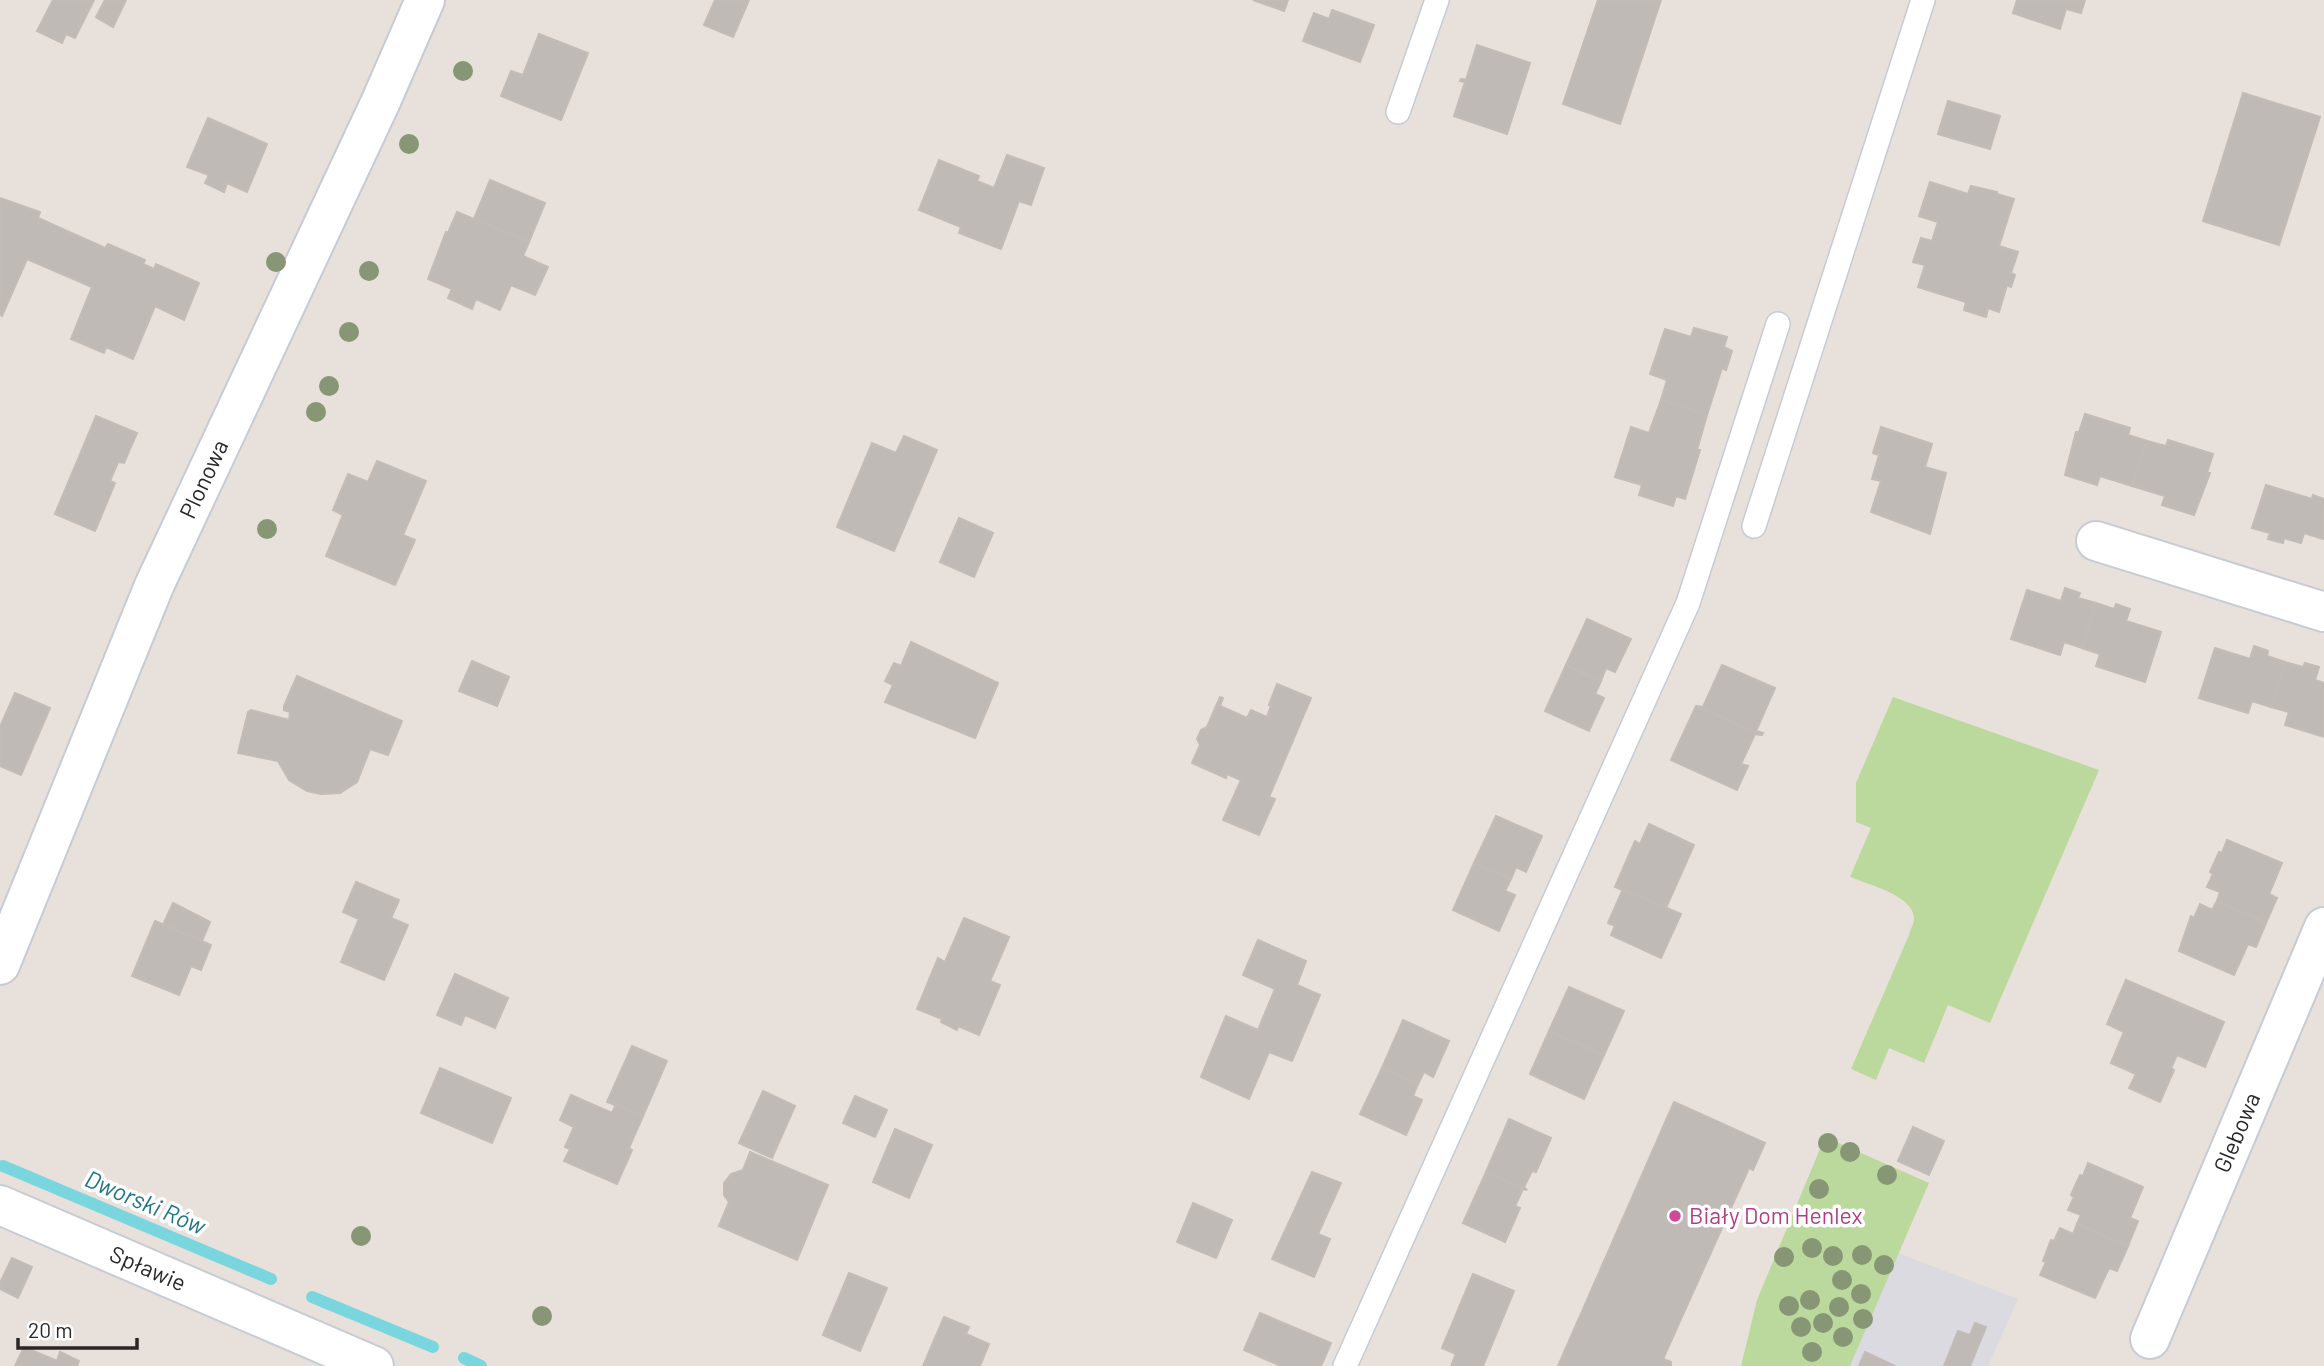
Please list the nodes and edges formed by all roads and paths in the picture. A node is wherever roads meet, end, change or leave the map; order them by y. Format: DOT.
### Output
graph roads {
  1 [pos="425,0"];
  2 [pos="1437,0"];
  3 [pos="1923,0"];
  4 [pos="1398,112"];
  5 [pos="1778,324"];
  6 [pos="1754,526"];
  7 [pos="2096,541"];
  8 [pos="2324,612"];
  9 [pos="2324,927"];
  10 [pos="0,965"];
  11 [pos="0,1205"];
  12 [pos="2150,1339"];
  13 [pos="374,1366"];
  14 [pos="1345,1366"];
  1 -- 10 [label="street, Plonowa"];
  2 -- 4 [label="lane"];
  3 -- 6 [label="lane"];
  5 -- 14 [label="lane"];
  7 -- 8 [label="street"];
  9 -- 12 [label="street, Glebowa"];
  11 -- 13 [label="street, Spławie"];
}
